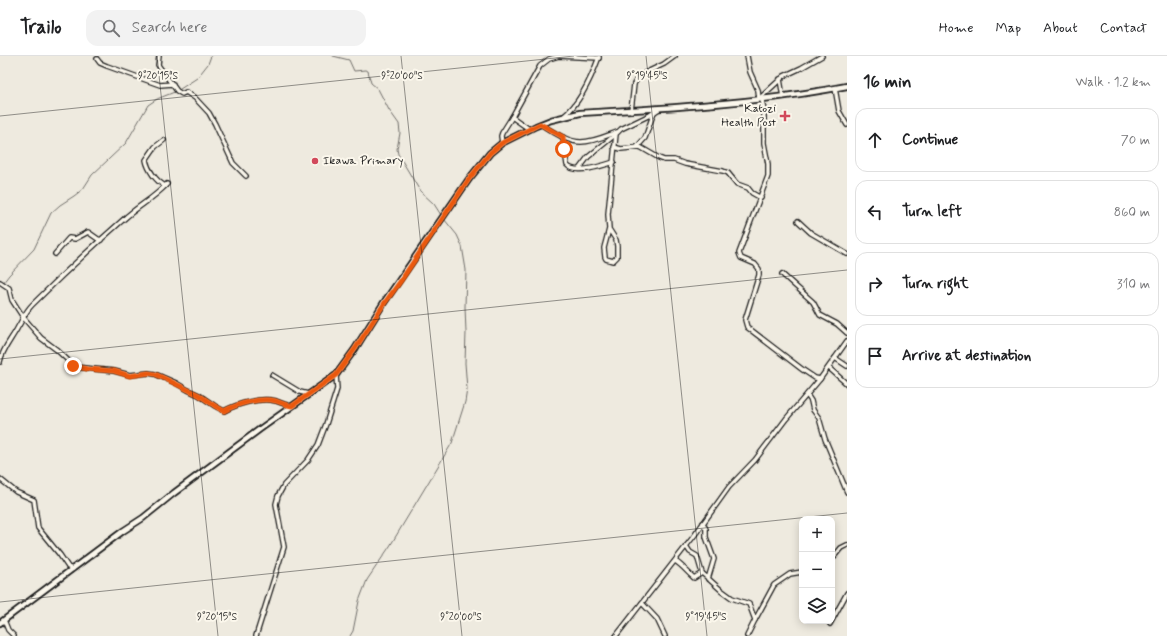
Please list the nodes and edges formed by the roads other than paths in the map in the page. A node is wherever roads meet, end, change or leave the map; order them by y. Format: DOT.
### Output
graph roads {
  1 [pos="159,56"];
  2 [pos="675,56"];
  3 [pos="747,56"];
  4 [pos="822,56"];
  5 [pos="599,57"];
  6 [pos="97,59"];
  7 [pos="780,79"];
  8 [pos="173,84"];
  9 [pos="847,86"];
  10 [pos="835,88"];
  11 [pos="783,98"];
  12 [pos="760,99"];
  13 [pos="631,110"];
  14 [pos="656,110"];
  15 [pos="512,117"];
  16 [pos="562,117"];
  17 [pos="540,124"];
  18 [pos="847,125"];
  19 [pos="529,129"];
  20 [pos="617,133"];
  21 [pos="563,137"];
  22 [pos="164,140"];
  23 [pos="502,143"];
  24 [pos="614,147"];
  25 [pos="637,147"];
  26 [pos="614,162"];
  27 [pos="579,169"];
  28 [pos="246,176"];
  29 [pos="761,198"];
  30 [pos="798,221"];
  31 [pos="609,228"];
  32 [pos="101,240"];
  33 [pos="55,254"];
  34 [pos="847,254"];
  35 [pos="782,274"];
  36 [pos="0,282"];
  37 [pos="23,316"];
  38 [pos="847,333"];
  39 [pos="847,341"];
  40 [pos="835,358"];
  41 [pos="0,362"];
  42 [pos="847,366"];
  43 [pos="829,368"];
  44 [pos="272,375"];
  45 [pos="336,375"];
  46 [pos="820,379"];
  47 [pos="847,384"];
  48 [pos="308,394"];
  49 [pos="807,395"];
  50 [pos="292,406"];
  51 [pos="0,479"];
  52 [pos="846,484"];
  53 [pos="847,492"];
  54 [pos="704,523"];
  55 [pos="847,545"];
  56 [pos="686,546"];
  57 [pos="835,555"];
  58 [pos="675,561"];
  59 [pos="73,569"];
  60 [pos="799,572"];
  61 [pos="702,573"];
  62 [pos="708,579"];
  63 [pos="847,593"];
  64 [pos="642,603"];
  65 [pos="835,615"];
  66 [pos="755,620"];
  67 [pos="2,622"];
  68 [pos="14,636"];
  69 [pos="256,636"];
  70 [pos="616,636"];
  71 [pos="665,636"];
  72 [pos="747,636"];
  1 -- 8 [label="street"];
  2 -- 13 [label="street"];
  3 -- 12 [label="street"];
  4 -- 7 [label="street"];
  5 -- 15 [label="street"];
  5 -- 16 [label="street"];
  6 -- 8 [label="street"];
  7 -- 11 [label="street"];
  7 -- 12 [label="street"];
  8 -- 28 [label="street"];
  9 -- 10 [label="main road"];
  10 -- 11 [label="main road"];
  10 -- 18 [label="street"];
  11 -- 12 [label="main road"];
  12 -- 14 [label="main road"];
  12 -- 29 [label="street"];
  13 -- 14 [label="main road"];
  13 -- 16 [label="main road"];
  14 -- 20 [label="street"];
  14 -- 25 [label="street"];
  15 -- 19 [label="street"];
  15 -- 23 [label="street"];
  16 -- 17 [label="main road"];
  17 -- 19 [label="main road"];
  17 -- 21 [label="street"];
  19 -- 23 [label="main road"];
  20 -- 21 [label="street"];
  20 -- 24 [label="street"];
  20 -- 27 [label="street"];
  21 -- 27 [label="street"];
  22 -- 32 [label="street"];
  23 -- 45 [label="main road"];
  24 -- 25 [label="street"];
  24 -- 26 [label="street"];
  25 -- 29 [label="street"];
  26 -- 27 [label="street"];
  26 -- 31 [label="street"];
  29 -- 46 [label="street"];
  30 -- 34 [label="street"];
  31 -- 31 [label="street"];
  32 -- 33 [label="street"];
  32 -- 37 [label="street"];
  35 -- 38 [label="street"];
  36 -- 37 [label="street"];
  37 -- 41 [label="street"];
  37 -- 50 [label="street"];
  39 -- 40 [label="street"];
  40 -- 42 [label="street"];
  40 -- 43 [label="street"];
  43 -- 46 [label="street"];
  43 -- 47 [label="street"];
  44 -- 48 [label="street"];
  45 -- 48 [label="main road"];
  45 -- 69 [label="street"];
  46 -- 49 [label="street"];
  48 -- 50 [label="main road"];
  49 -- 52 [label="street"];
  49 -- 54 [label="street"];
  50 -- 59 [label="main road"];
  51 -- 59 [label="street"];
  52 -- 53 [label="street"];
  54 -- 56 [label="street"];
  54 -- 62 [label="street"];
  55 -- 57 [label="street"];
  56 -- 58 [label="street"];
  56 -- 61 [label="street"];
  58 -- 61 [label="street"];
  58 -- 64 [label="street"];
  59 -- 67 [label="main road"];
  60 -- 66 [label="street"];
  61 -- 62 [label="street"];
  62 -- 66 [label="street"];
  63 -- 65 [label="street"];
  64 -- 70 [label="street"];
  64 -- 71 [label="street"];
  66 -- 72 [label="street"];
  67 -- 68 [label="street"];
}
